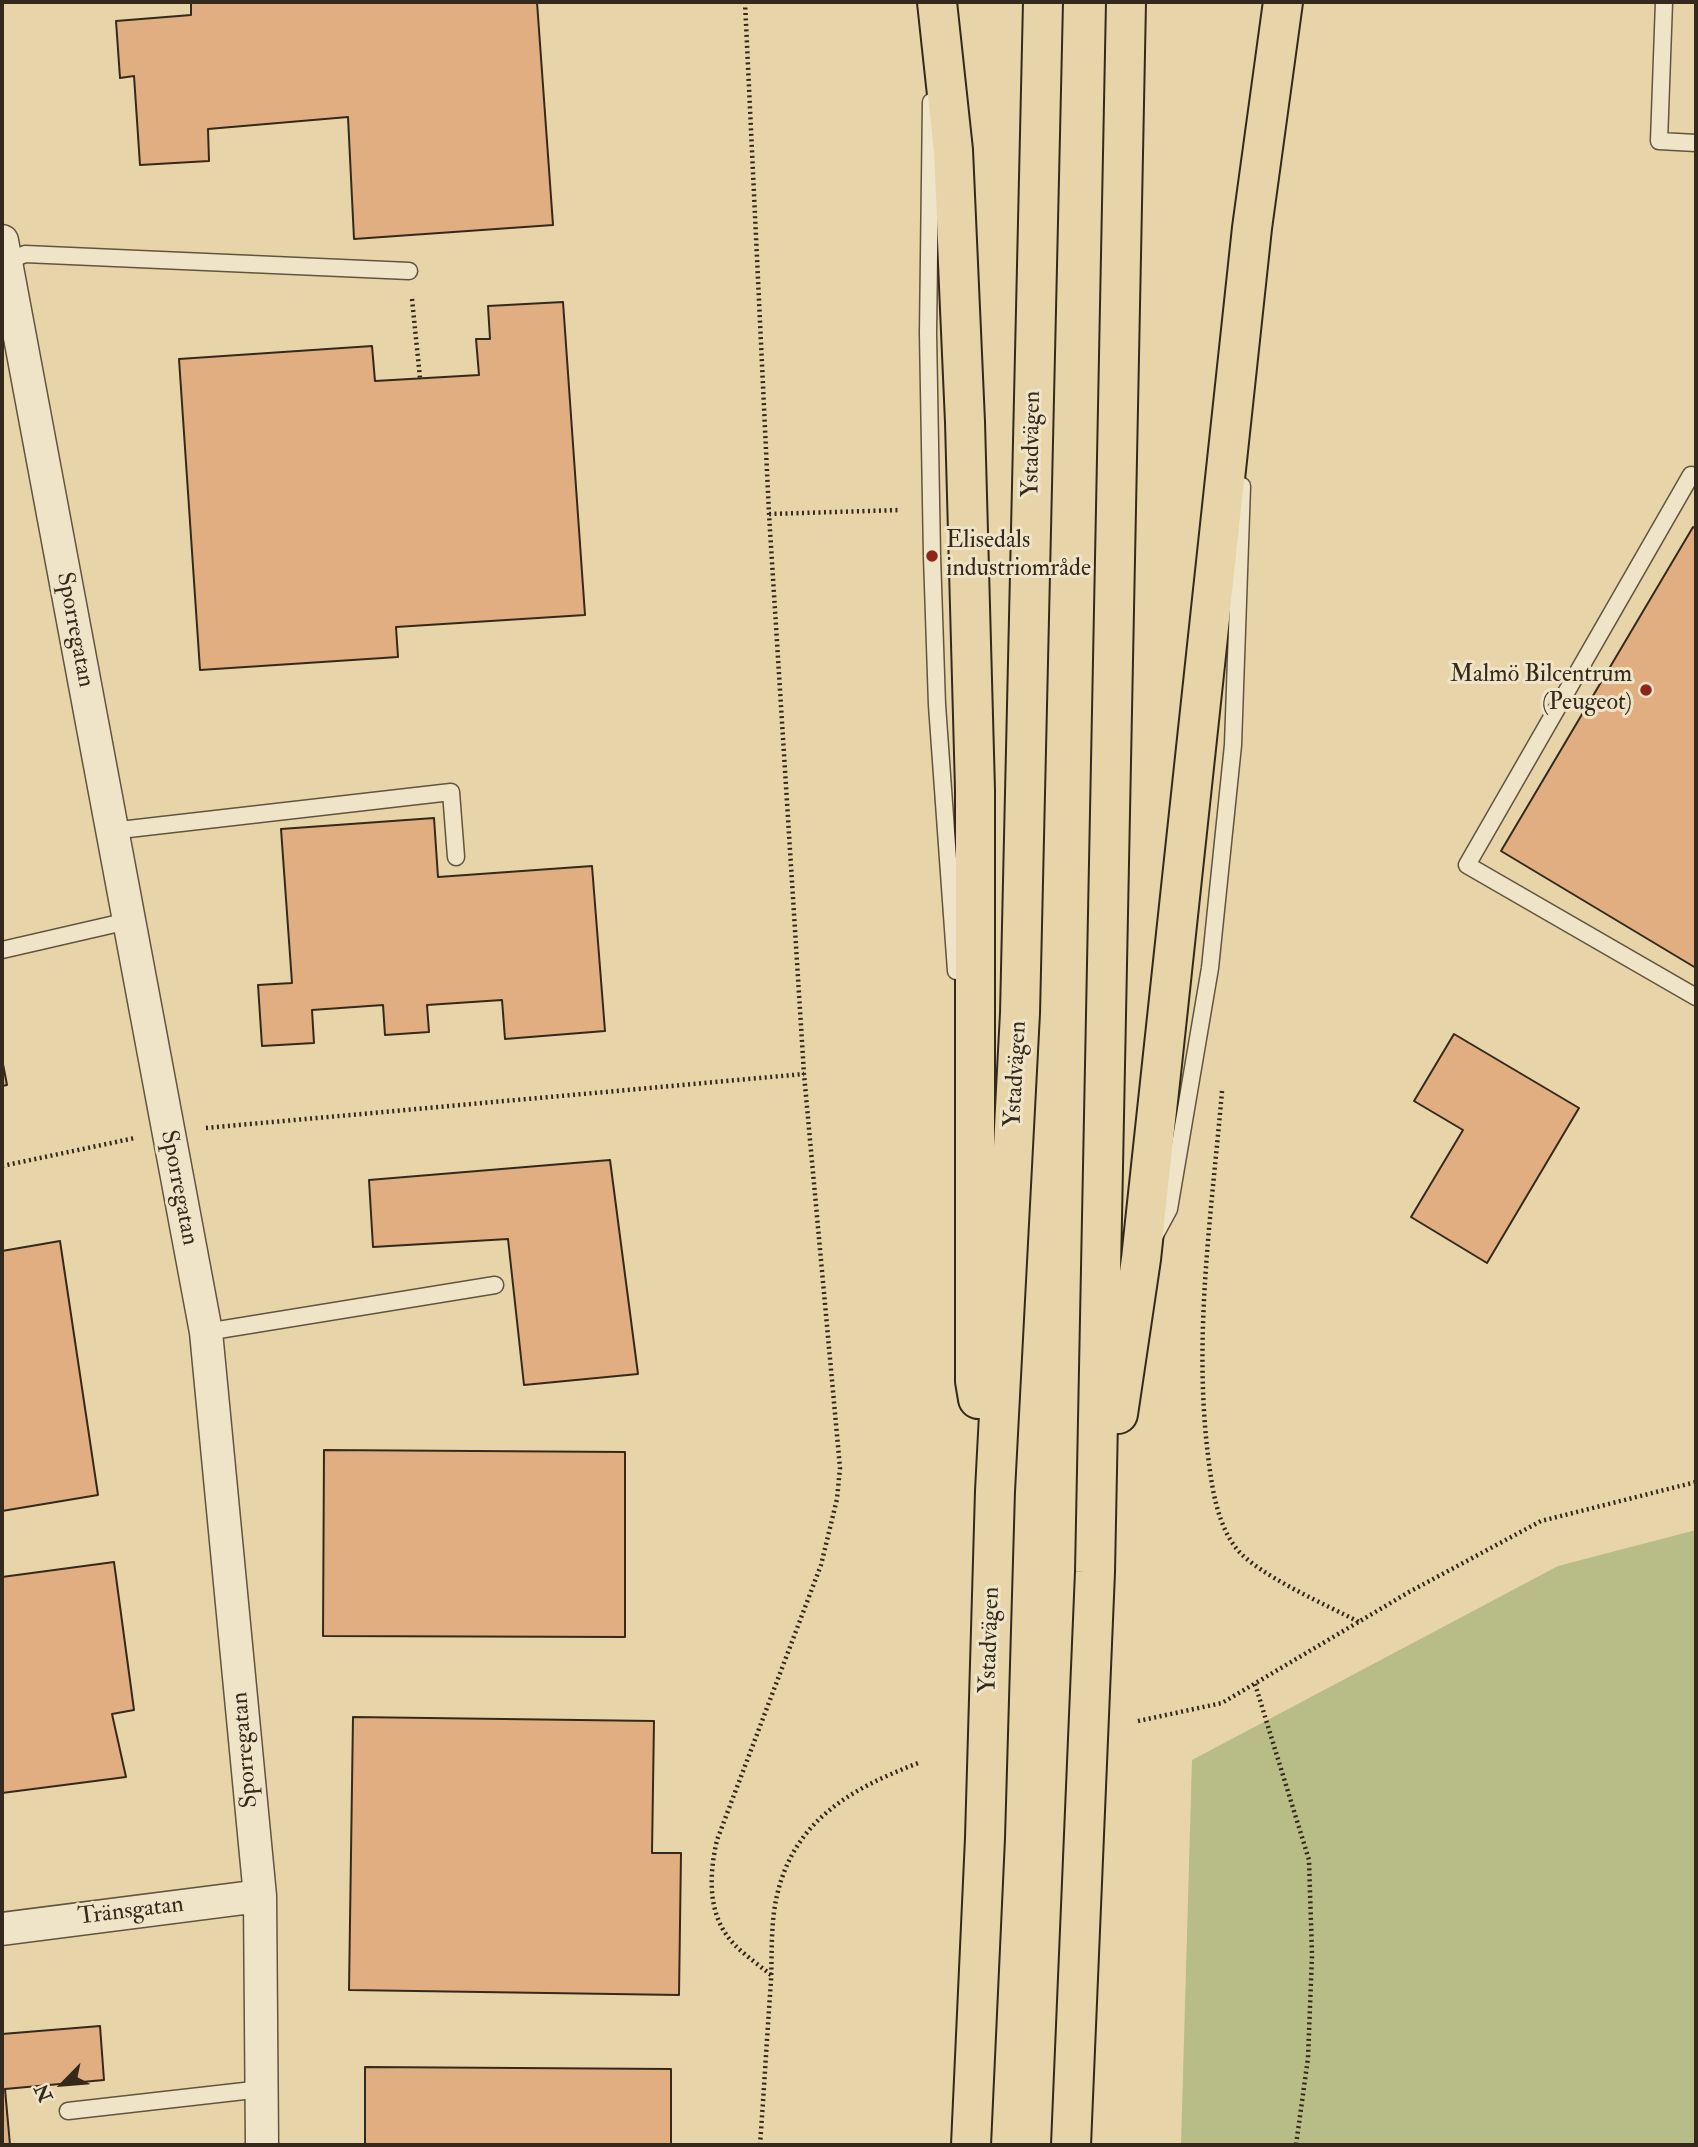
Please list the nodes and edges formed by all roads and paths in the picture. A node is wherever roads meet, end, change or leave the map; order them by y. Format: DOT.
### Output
graph roads {
  1 [pos="745,2"];
  2 [pos="930,2"];
  3 [pos="937,2"];
  4 [pos="1043,2"];
  5 [pos="1126,2"];
  6 [pos="1283,2"];
  7 [pos="1664,2"];
  8 [pos="1696,143"];
  9 [pos="4,252"];
  10 [pos="409,271"];
  11 [pos="420,378"];
  12 [pos="1696,478"];
  13 [pos="914,510"];
  14 [pos="769,514"];
  15 [pos="111,831"];
  16 [pos="456,857"];
  17 [pos="128,922"];
  18 [pos="2,950"];
  19 [pos="956,990"];
  20 [pos="1696,997"];
  21 [pos="804,1074"];
  22 [pos="1223,1080"];
  23 [pos="167,1132"];
  24 [pos="2,1166"];
  25 [pos="959,1261"];
  26 [pos="495,1285"];
  27 [pos="206,1332"];
  28 [pos="975,1381"];
  29 [pos="1696,1482"];
  30 [pos="995,1491"];
  31 [pos="1095,1572"];
  32 [pos="1359,1622"];
  33 [pos="1255,1684"];
  34 [pos="1138,1721"];
  35 [pos="921,1762"];
  36 [pos="260,1896"];
  37 [pos="2,1929"];
  38 [pos="771,1975"];
  39 [pos="262,2090"];
  40 [pos="68,2111"];
  41 [pos="262,2145"];
  42 [pos="760,2145"];
  43 [pos="971,2145"];
  44 [pos="1070,2145"];
  45 [pos="1296,2145"];
  1 -- 14 [label="path"];
  2 -- 19 [label="lane"];
  3 -- 28 [label="highway"];
  4 -- 30 [label="highway, Ystadvägen"];
  5 -- 31 [label="highway"];
  6 -- 31 [label="highway"];
  7 -- 8 [label="lane"];
  9 -- 10 [label="lane"];
  9 -- 15 [label="street, Sporregatan"];
  10 -- 11 [label="path"];
  12 -- 20 [label="lane"];
  13 -- 14 [label="path"];
  14 -- 21 [label="path"];
  15 -- 16 [label="lane"];
  15 -- 17 [label="street, Sporregatan"];
  17 -- 18 [label="lane"];
  17 -- 23 [label="street, Sporregatan"];
  21 -- 23 [label="path"];
  21 -- 38 [label="path"];
  22 -- 32 [label="path"];
  23 -- 24 [label="path"];
  23 -- 27 [label="street, Sporregatan"];
  25 -- 28 [label="lane"];
  26 -- 27 [label="lane"];
  27 -- 36 [label="street, Sporregatan"];
  28 -- 30 [label="highway"];
  29 -- 32 [label="path"];
  30 -- 43 [label="highway, Ystadvägen"];
  31 -- 44 [label="highway"];
  32 -- 33 [label="path"];
  33 -- 34 [label="path"];
  33 -- 45 [label="path"];
  35 -- 38 [label="path"];
  36 -- 37 [label="street, Tränsgatan"];
  36 -- 39 [label="street, Sporregatan"];
  38 -- 42 [label="path"];
  39 -- 40 [label="lane"];
  39 -- 41 [label="street, Sporregatan"];
}
